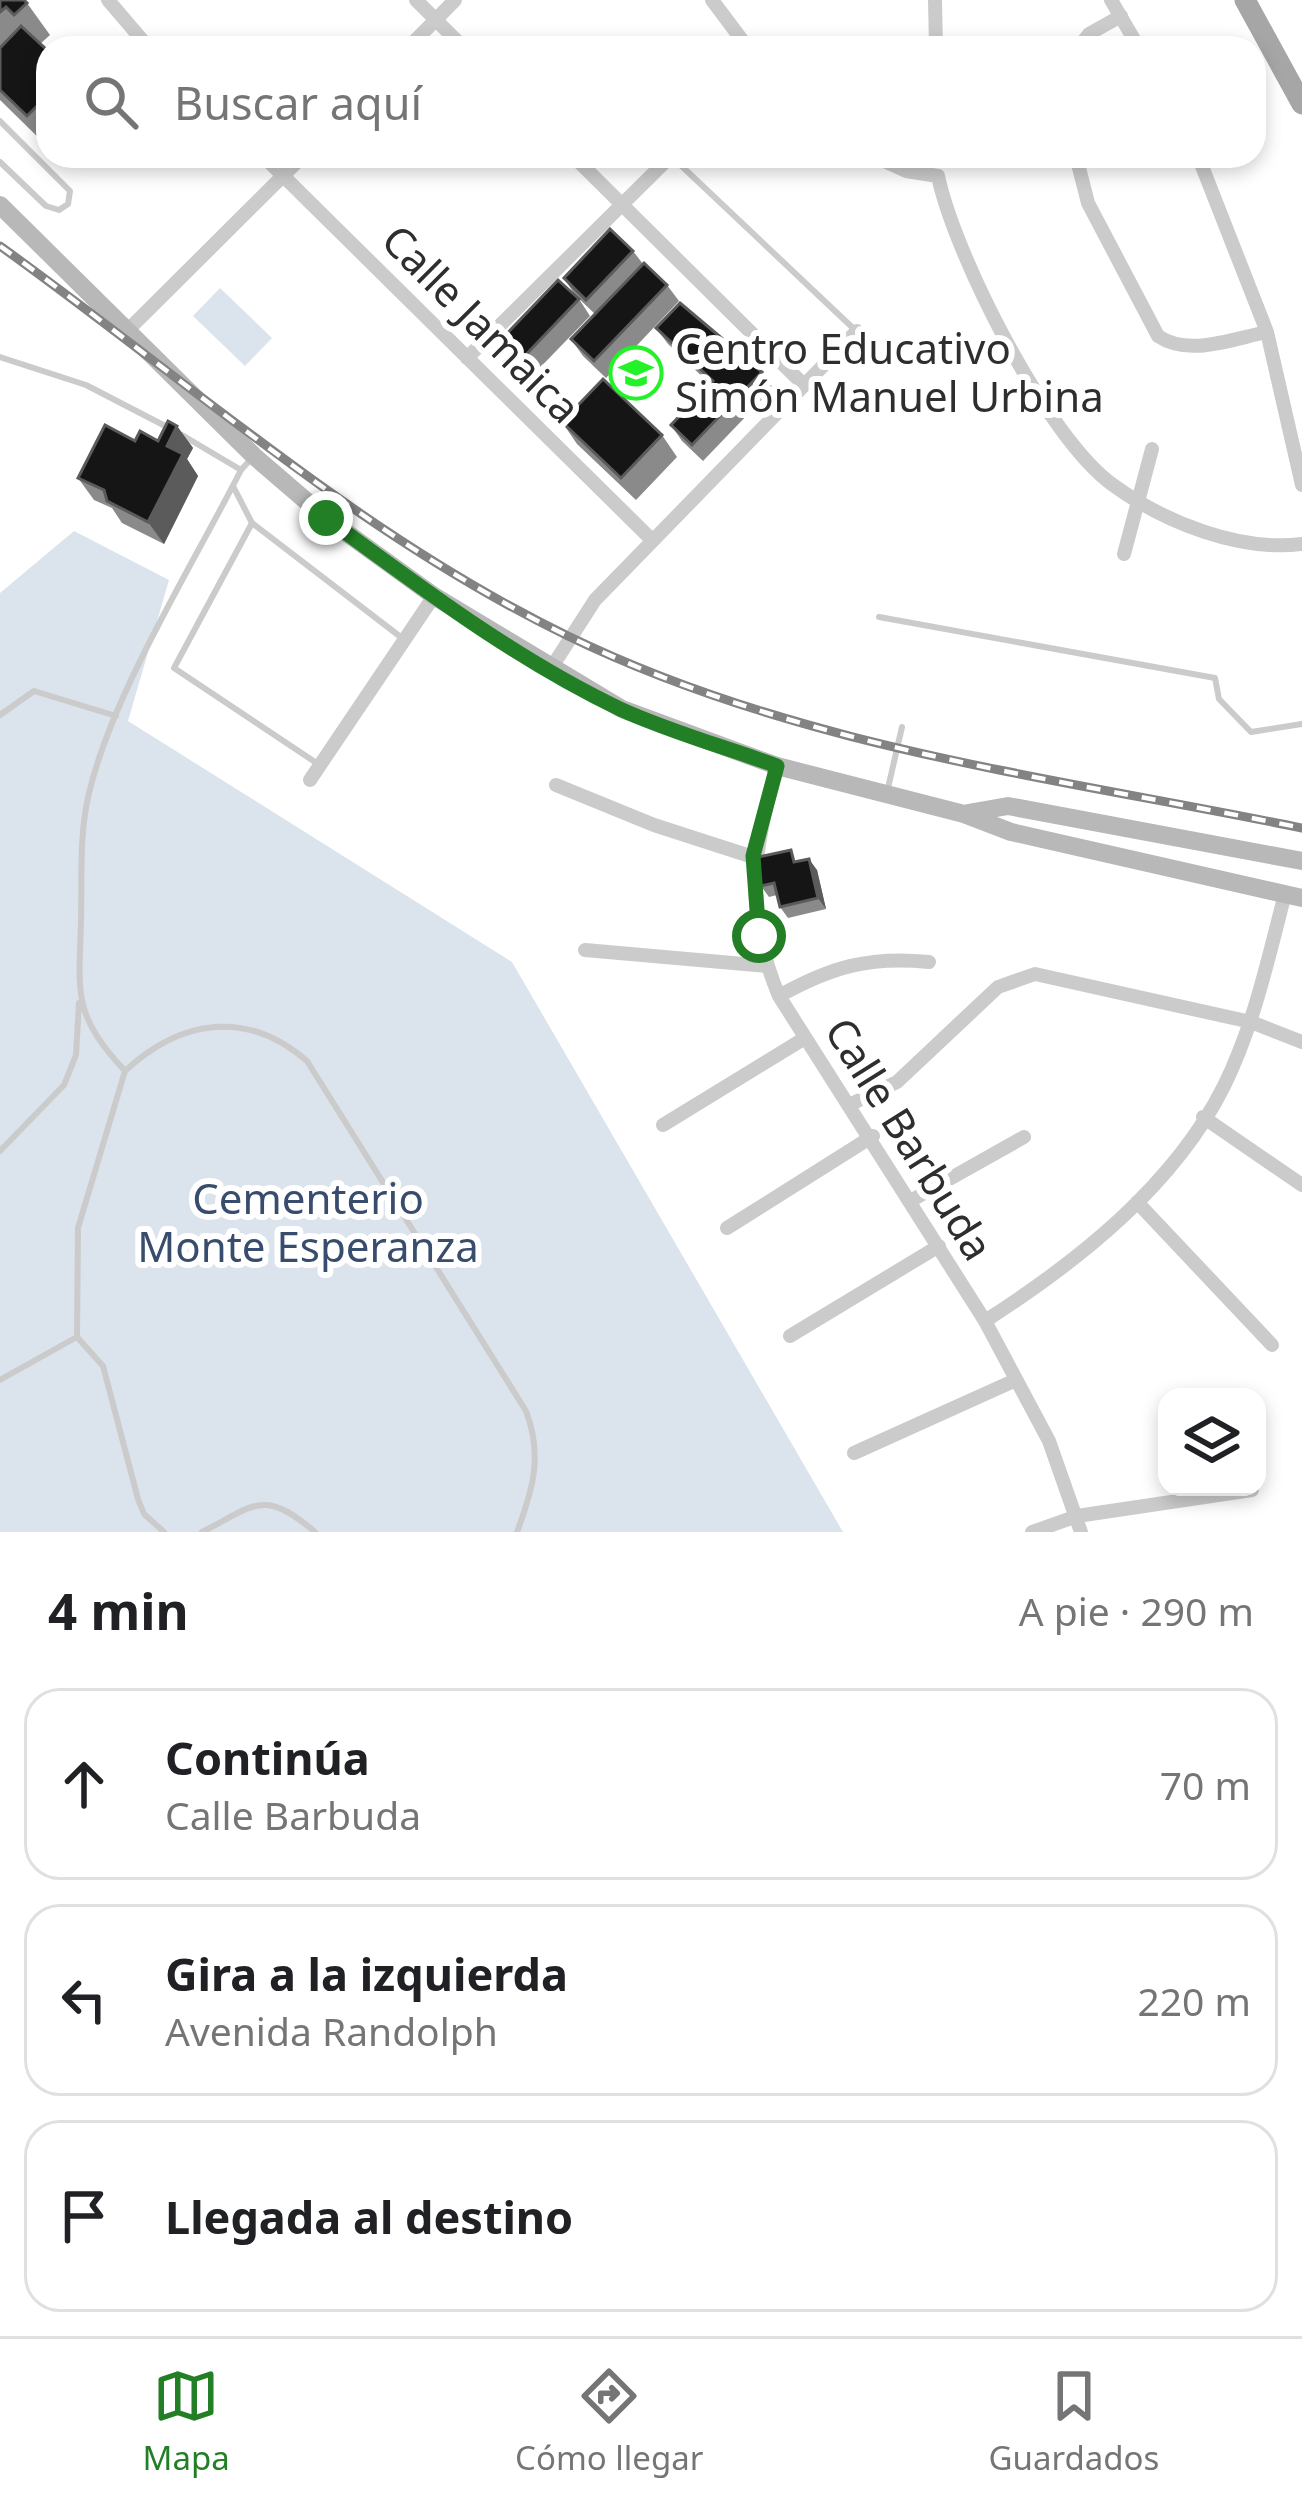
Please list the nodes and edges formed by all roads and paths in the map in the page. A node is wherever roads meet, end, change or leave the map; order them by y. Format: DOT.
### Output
graph roads {
  1 [pos="108,0"];
  2 [pos="416,0"];
  3 [pos="455,0"];
  4 [pos="712,0"];
  5 [pos="935,0"];
  6 [pos="1111,0"];
  7 [pos="1245,0"];
  8 [pos="1121,16"];
  9 [pos="435,20"];
  10 [pos="139,36"];
  11 [pos="420,36"];
  12 [pos="452,36"];
  13 [pos="739,36"];
  14 [pos="936,36"];
  15 [pos="1087,36"];
  16 [pos="1132,36"];
  17 [pos="1265,36"];
  18 [pos="1266,38"];
  19 [pos="1302,104"];
  20 [pos="0,121"];
  21 [pos="36,157"];
  22 [pos="0,162"];
  23 [pos="47,168"];
  24 [pos="276,168"];
  25 [pos="292,168"];
  26 [pos="585,168"];
  27 [pos="659,168"];
  28 [pos="684,168"];
  29 [pos="899,168"];
  30 [pos="938,168"];
  31 [pos="1079,168"];
  32 [pos="1203,168"];
  33 [pos="284,176"];
  34 [pos="938,176"];
  35 [pos="0,205"];
  36 [pos="622,205"];
  37 [pos="130,328"];
  38 [pos="857,331"];
  39 [pos="1267,332"];
  40 [pos="0,357"];
  41 [pos="467,358"];
  42 [pos="804,385"];
  43 [pos="1152,449"];
  44 [pos="248,463"];
  45 [pos="1302,485"];
  46 [pos="233,486"];
  47 [pos="1139,500"];
  48 [pos="252,523"];
  49 [pos="652,540"];
  50 [pos="1302,544"];
  51 [pos="1124,554"];
  52 [pos="434,596"];
  53 [pos="879,617"];
  54 [pos="405,640"];
  55 [pos="550,670"];
  56 [pos="0,715"];
  57 [pos="116,716"];
  58 [pos="1302,724"];
  59 [pos="902,727"];
  60 [pos="320,766"];
  61 [pos="777,766"];
  62 [pos="310,780"];
  63 [pos="556,785"];
  64 [pos="886,794"];
  65 [pos="964,814"];
  66 [pos="753,856"];
  67 [pos="1302,861"];
  68 [pos="1294,896"];
  69 [pos="585,950"];
  70 [pos="929,962"];
  71 [pos="767,966"];
  72 [pos="779,996"];
  73 [pos="79,1003"];
  74 [pos="1251,1022"];
  75 [pos="805,1038"];
  76 [pos="1302,1042"];
  77 [pos="124,1071"];
  78 [pos="851,1104"];
  79 [pos="1203,1117"];
  80 [pos="663,1126"];
  81 [pos="873,1136"];
  82 [pos="1024,1137"];
  83 [pos="0,1150"];
  84 [pos="1302,1185"];
  85 [pos="912,1201"];
  86 [pos="1137,1202"];
  87 [pos="727,1228"];
  88 [pos="939,1246"];
  89 [pos="985,1321"];
  90 [pos="790,1336"];
  91 [pos="76,1337"];
  92 [pos="1272,1345"];
  93 [pos="0,1380"];
  94 [pos="1016,1380"];
  95 [pos="854,1453"];
  96 [pos="1221,1496"];
  97 [pos="1079,1524"];
  98 [pos="164,1532"];
  99 [pos="202,1532"];
  100 [pos="315,1532"];
  101 [pos="517,1532"];
  102 [pos="1032,1532"];
  1 -- 10 [label="street"];
  2 -- 9 [label="street"];
  3 -- 9 [label="street"];
  4 -- 13 [label="street"];
  5 -- 14 [label="street"];
  6 -- 8 [label="street"];
  7 -- 17 [label="main road"];
  8 -- 15 [label="street"];
  8 -- 16 [label="street"];
  9 -- 11 [label="street"];
  9 -- 12 [label="street"];
  18 -- 19 [label="main road"];
  20 -- 21 [label="lane"];
  22 -- 23 [label="lane"];
  24 -- 33 [label="street, Calle Jamaica"];
  25 -- 33 [label="street"];
  26 -- 36 [label="street"];
  27 -- 36 [label="street"];
  28 -- 38 [label="lane"];
  29 -- 34 [label="street"];
  30 -- 34 [label="street"];
  31 -- 39 [label="street"];
  32 -- 39 [label="street"];
  33 -- 37 [label="street"];
  33 -- 41 [label="street, Calle Jamaica"];
  34 -- 47 [label="street"];
  35 -- 37 [label="main road"];
  36 -- 41 [label="street"];
  36 -- 42 [label="street"];
  37 -- 44 [label="main road"];
  38 -- 42 [label="street"];
  39 -- 45 [label="street"];
  40 -- 44 [label="lane"];
  41 -- 49 [label="street, Calle Jamaica"];
  42 -- 49 [label="street"];
  43 -- 47 [label="street"];
  44 -- 46 [label="lane"];
  44 -- 52 [label="main road"];
  46 -- 48 [label="lane"];
  46 -- 57 [label="lane"];
  47 -- 50 [label="street"];
  47 -- 51 [label="street"];
  48 -- 54 [label="lane"];
  48 -- 60 [label="lane"];
  49 -- 55 [label="street"];
  52 -- 54 [label="street"];
  52 -- 55 [label="main road"];
  53 -- 58 [label="lane"];
  54 -- 60 [label="street"];
  55 -- 61 [label="main road"];
  56 -- 57 [label="lane"];
  57 -- 73 [label="lane"];
  59 -- 64 [label="lane"];
  60 -- 62 [label="street"];
  61 -- 64 [label="main road"];
  61 -- 66 [label="street, Calle Barbuda"];
  63 -- 66 [label="street"];
  64 -- 65 [label="main road"];
  65 -- 67 [label="main road"];
  65 -- 68 [label="main road"];
  66 -- 71 [label="street, Calle Barbuda"];
  68 -- 74 [label="street"];
  69 -- 71 [label="street"];
  70 -- 72 [label="street"];
  71 -- 72 [label="street, Calle Barbuda"];
  72 -- 75 [label="street, Calle Barbuda"];
  73 -- 77 [label="lane"];
  73 -- 83 [label="lane"];
  74 -- 76 [label="street"];
  74 -- 78 [label="street"];
  74 -- 79 [label="street"];
  75 -- 78 [label="street, Calle Barbuda"];
  75 -- 80 [label="street"];
  77 -- 91 [label="lane"];
  77 -- 101 [label="lane"];
  78 -- 81 [label="street, Calle Barbuda"];
  79 -- 84 [label="street"];
  79 -- 86 [label="street"];
  81 -- 85 [label="street, Calle Barbuda"];
  81 -- 87 [label="street"];
  82 -- 85 [label="street"];
  85 -- 88 [label="street, Calle Barbuda"];
  86 -- 89 [label="street"];
  86 -- 92 [label="street"];
  88 -- 89 [label="street, Calle Barbuda"];
  88 -- 90 [label="street"];
  89 -- 94 [label="street, Calle Barbuda"];
  91 -- 93 [label="lane"];
  91 -- 98 [label="lane"];
  94 -- 95 [label="street"];
  94 -- 97 [label="street, Calle Barbuda"];
  96 -- 97 [label="street"];
  97 -- 102 [label="street"];
  99 -- 100 [label="lane"];
}
